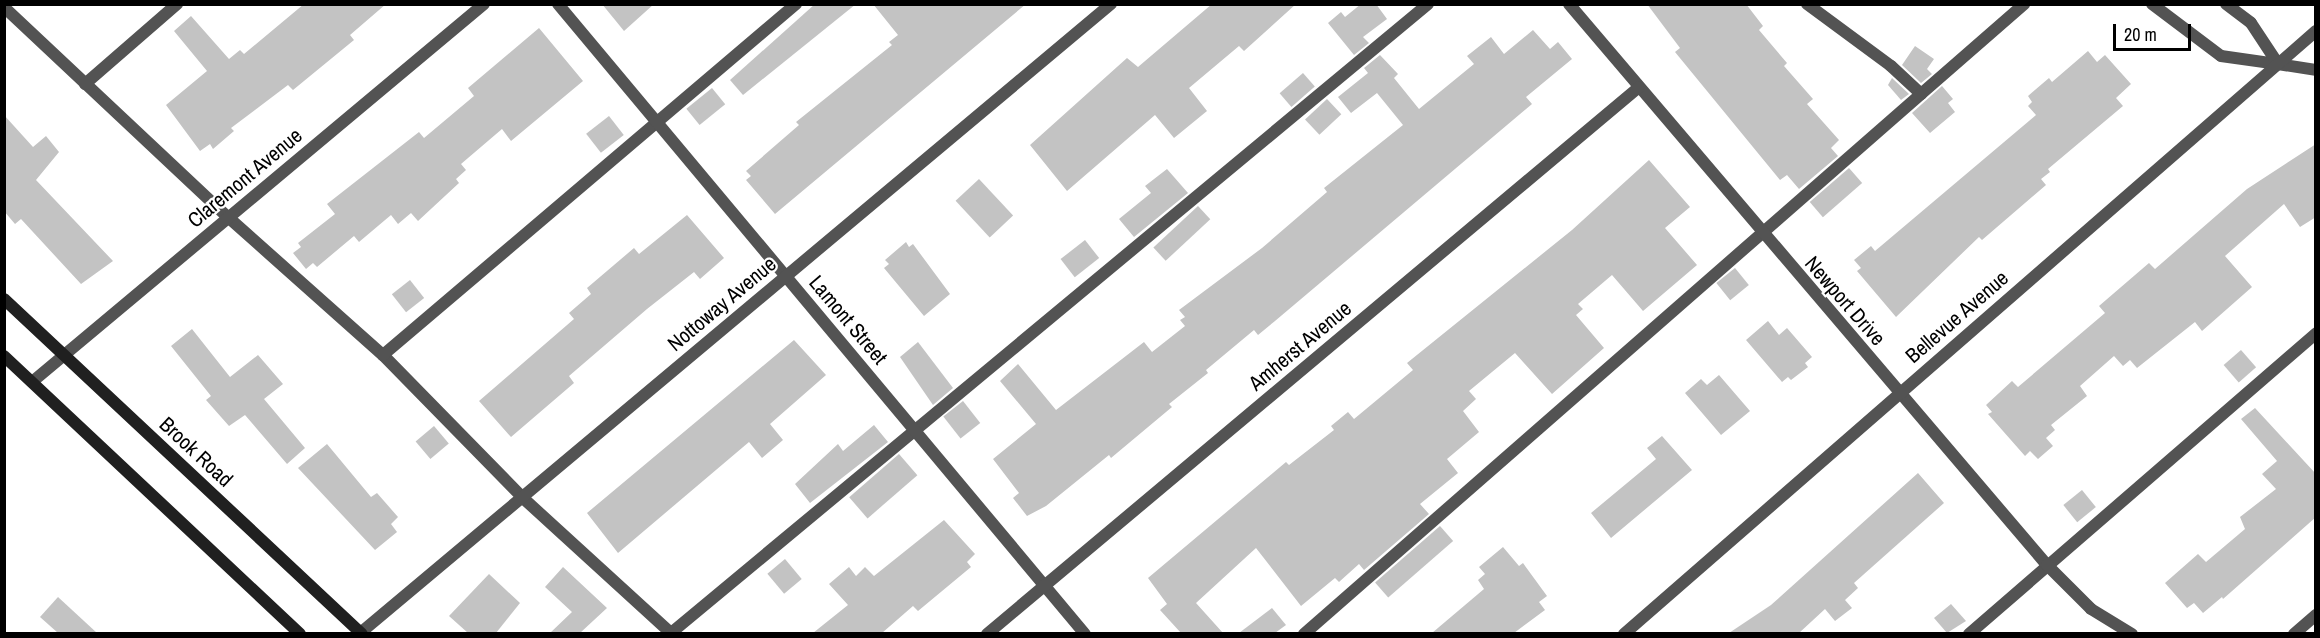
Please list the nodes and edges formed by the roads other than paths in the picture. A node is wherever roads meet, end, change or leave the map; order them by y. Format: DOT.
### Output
graph roads {
  1 [pos="177,4"];
  2 [pos="484,4"];
  3 [pos="558,4"];
  4 [pos="796,4"];
  5 [pos="1111,4"];
  6 [pos="1428,4"];
  7 [pos="1569,4"];
  8 [pos="1807,4"];
  9 [pos="2024,4"];
  10 [pos="2152,4"];
  11 [pos="2226,4"];
  12 [pos="4,7"];
  13 [pos="2316,31"];
  14 [pos="2278,64"];
  15 [pos="2316,70"];
  16 [pos="85,84"];
  17 [pos="1638,88"];
  18 [pos="1921,94"];
  19 [pos="656,122"];
  20 [pos="229,218"];
  21 [pos="1760,232"];
  22 [pos="785,277"];
  23 [pos="4,299"];
  24 [pos="2316,333"];
  25 [pos="64,355"];
  26 [pos="383,355"];
  27 [pos="4,356"];
  28 [pos="32,382"];
  29 [pos="1899,393"];
  30 [pos="915,430"];
  31 [pos="523,498"];
  32 [pos="2047,565"];
  33 [pos="1045,585"];
  34 [pos="2316,615"];
  35 [pos="300,633"];
  36 [pos="360,633"];
  37 [pos="672,633"];
  38 [pos="987,633"];
  39 [pos="1085,633"];
  40 [pos="1304,633"];
  41 [pos="1624,633"];
  42 [pos="1969,633"];
  43 [pos="2132,633"];
  44 [pos="2294,633"];
  1 -- 16 [label="street"];
  2 -- 20 [label="street, Claremont Avenue"];
  3 -- 19 [label="street, Lamont Street"];
  4 -- 19 [label="street"];
  5 -- 22 [label="street, Nottoway Avenue"];
  6 -- 30 [label="street"];
  7 -- 17 [label="street, Newport Drive"];
  8 -- 18 [label="street"];
  9 -- 18 [label="street"];
  10 -- 14 [label="street"];
  11 -- 14 [label="street"];
  12 -- 16 [label="street"];
  13 -- 14 [label="street, Bellevue Avenue"];
  14 -- 15 [label="street"];
  14 -- 29 [label="street, Bellevue Avenue"];
  16 -- 20 [label="street"];
  17 -- 21 [label="street, Newport Drive"];
  17 -- 33 [label="street, Amherst Avenue"];
  18 -- 21 [label="street"];
  19 -- 22 [label="street, Lamont Street"];
  19 -- 26 [label="street"];
  20 -- 25 [label="street, Claremont Avenue"];
  20 -- 26 [label="street"];
  21 -- 29 [label="street, Newport Drive"];
  21 -- 40 [label="street"];
  22 -- 30 [label="street, Lamont Street"];
  22 -- 31 [label="street, Nottoway Avenue"];
  23 -- 25 [label="main road, Brook Road"];
  24 -- 32 [label="street"];
  25 -- 28 [label="street, Claremont Avenue"];
  25 -- 36 [label="main road, Brook Road"];
  26 -- 31 [label="street"];
  27 -- 28 [label="main road"];
  28 -- 35 [label="main road"];
  29 -- 32 [label="street, Newport Drive"];
  29 -- 41 [label="street, Bellevue Avenue"];
  30 -- 33 [label="street, Lamont Street"];
  30 -- 37 [label="street"];
  31 -- 36 [label="street, Nottoway Avenue"];
  31 -- 37 [label="street"];
  32 -- 42 [label="street"];
  32 -- 43 [label="street, Newport Drive"];
  33 -- 38 [label="street, Amherst Avenue"];
  33 -- 39 [label="street, Lamont Street"];
  34 -- 44 [label="street"];
}
